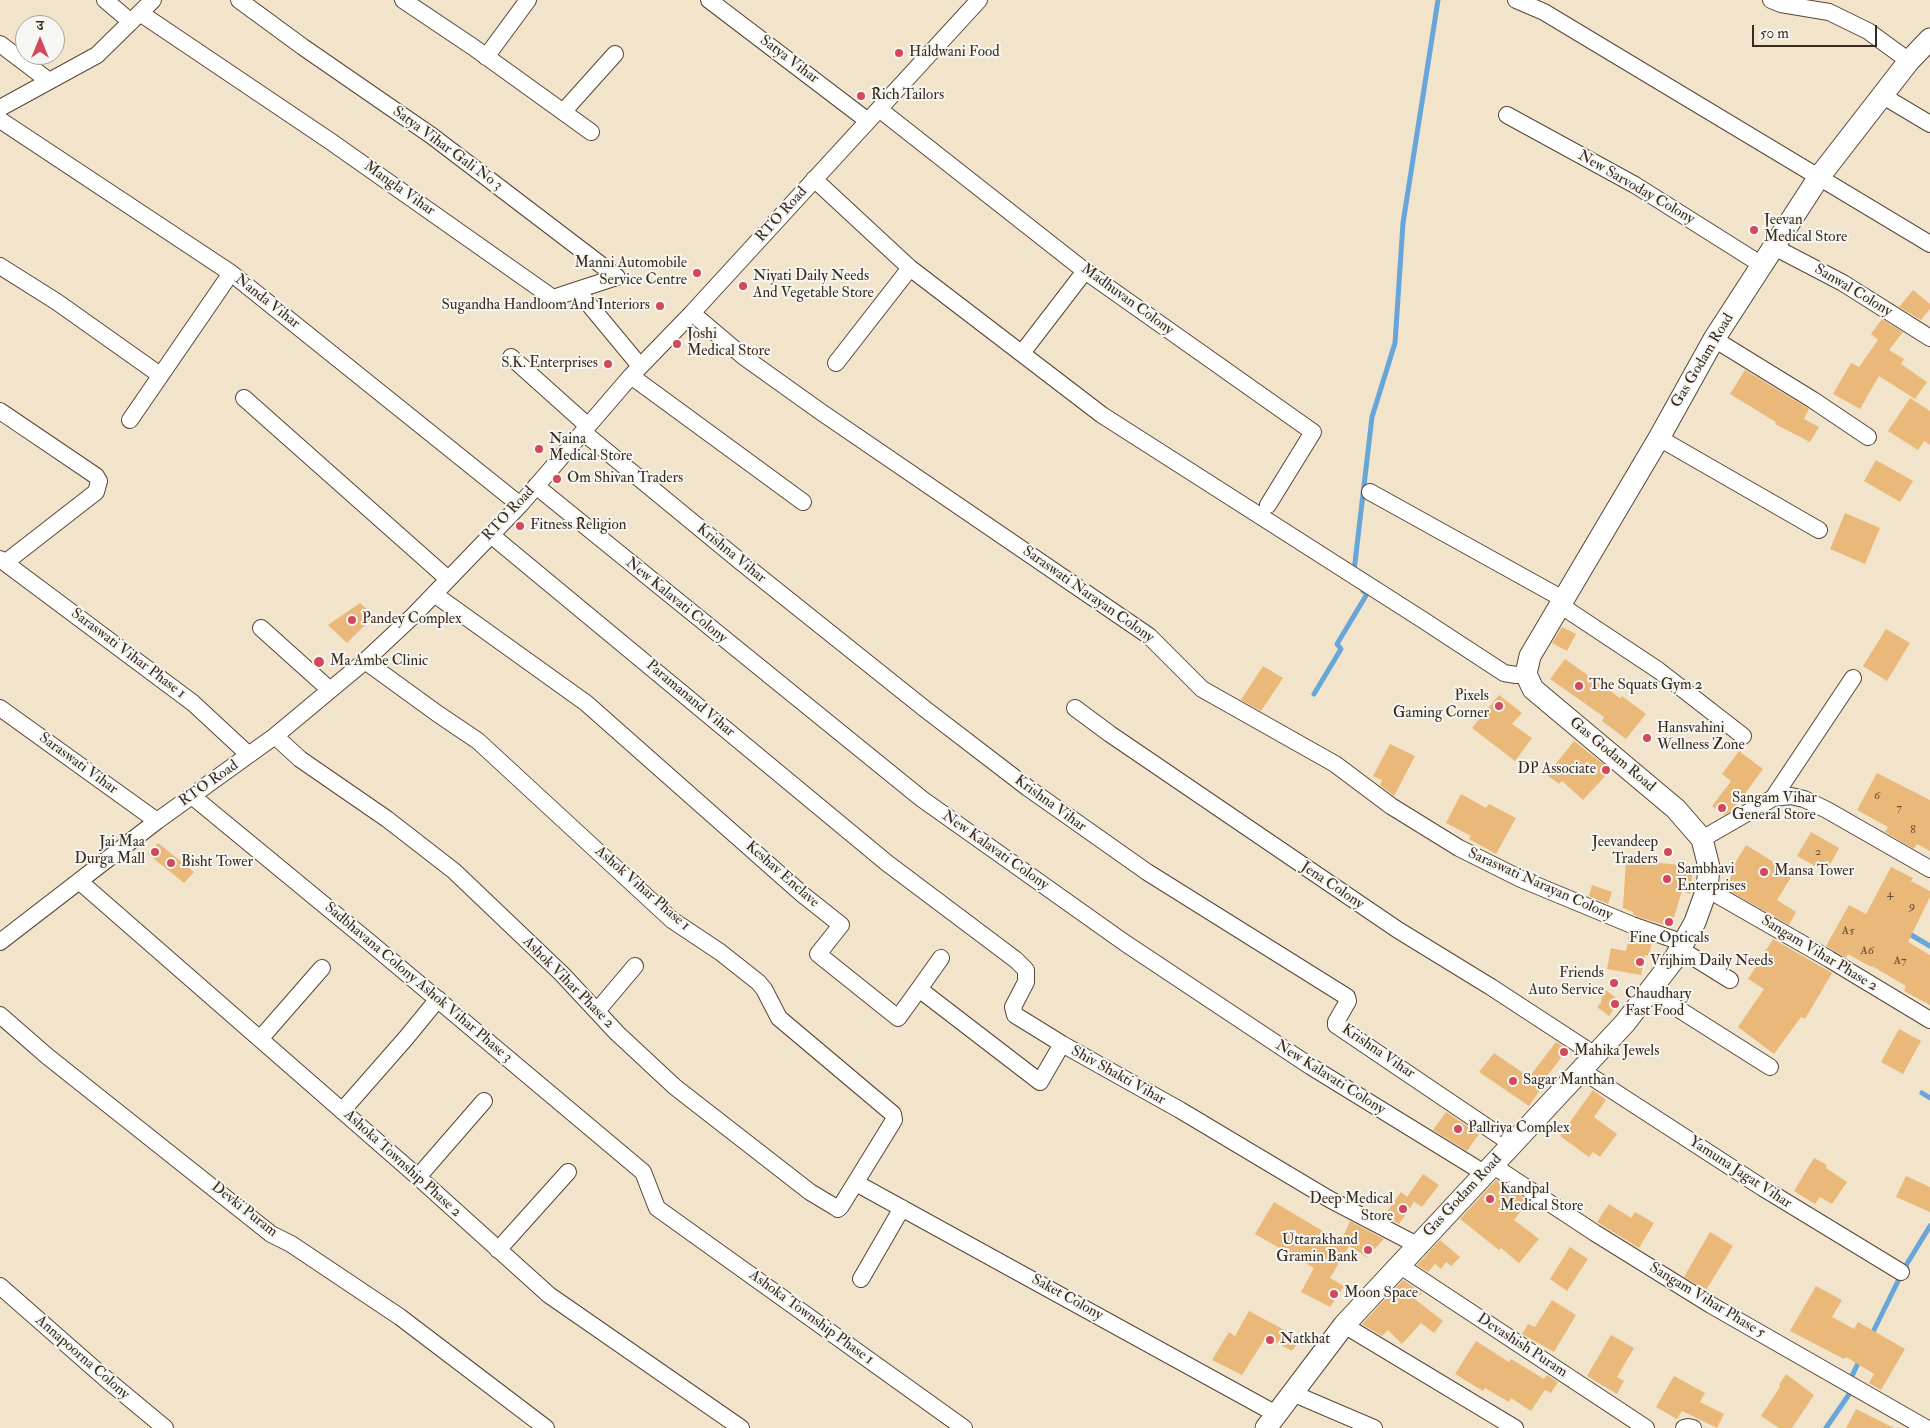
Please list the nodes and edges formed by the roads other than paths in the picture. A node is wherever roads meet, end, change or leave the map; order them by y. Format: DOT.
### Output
graph roads {
  1 [pos="104,0"];
  2 [pos="153,0"];
  3 [pos="238,0"];
  4 [pos="403,0"];
  5 [pos="528,0"];
  6 [pos="979,0"];
  7 [pos="1516,0"];
  8 [pos="1771,0"];
  9 [pos="714,1"];
  10 [pos="136,17"];
  11 [pos="0,44"];
  12 [pos="1922,53"];
  13 [pos="614,54"];
  14 [pos="486,57"];
  15 [pos="49,81"];
  16 [pos="1883,96"];
  17 [pos="0,108"];
  18 [pos="563,112"];
  19 [pos="874,115"];
  20 [pos="1507,115"];
  21 [pos="0,120"];
  22 [pos="1930,124"];
  23 [pos="591,132"];
  24 [pos="1819,177"];
  25 [pos="814,179"];
  26 [pos="1930,244"];
  27 [pos="1774,246"];
  28 [pos="1762,265"];
  29 [pos="0,266"];
  30 [pos="910,268"];
  31 [pos="1086,271"];
  32 [pos="231,273"];
  33 [pos="577,290"];
  34 [pos="692,313"];
  35 [pos="1930,338"];
  36 [pos="1714,339"];
  37 [pos="1022,354"];
  38 [pos="511,357"];
  39 [pos="836,363"];
  40 [pos="636,371"];
  41 [pos="160,375"];
  42 [pos="244,398"];
  43 [pos="0,411"];
  44 [pos="130,420"];
  45 [pos="585,429"];
  46 [pos="1868,437"];
  47 [pos="1659,438"];
  48 [pos="536,486"];
  49 [pos="1370,492"];
  50 [pos="803,502"];
  51 [pos="520,505"];
  52 [pos="1268,505"];
  53 [pos="1819,530"];
  54 [pos="491,535"];
  55 [pos="3,560"];
  56 [pos="448,579"];
  57 [pos="434,594"];
  58 [pos="1561,602"];
  59 [pos="261,628"];
  60 [pos="365,661"];
  61 [pos="1526,674"];
  62 [pos="1853,678"];
  63 [pos="330,690"];
  64 [pos="0,708"];
  65 [pos="1075,708"];
  66 [pos="275,736"];
  67 [pos="1743,736"];
  68 [pos="250,756"];
  69 [pos="192,796"];
  70 [pos="1773,798"];
  71 [pos="157,821"];
  72 [pos="1702,839"];
  73 [pos="887,864"];
  74 [pos="1930,869"];
  75 [pos="79,882"];
  76 [pos="1707,889"];
  77 [pos="0,942"];
  78 [pos="1682,946"];
  79 [pos="941,958"];
  80 [pos="635,966"];
  81 [pos="322,968"];
  82 [pos="1730,980"];
  83 [pos="919,989"];
  84 [pos="1650,991"];
  85 [pos="438,999"];
  86 [pos="597,1011"];
  87 [pos="0,1015"];
  88 [pos="1930,1020"];
  89 [pos="260,1039"];
  90 [pos="1062,1044"];
  91 [pos="1588,1062"];
  92 [pos="1770,1067"];
  93 [pos="484,1100"];
  94 [pos="342,1111"];
  95 [pos="1512,1144"];
  96 [pos="1488,1169"];
  97 [pos="568,1172"];
  98 [pos="418,1177"];
  99 [pos="856,1183"];
  100 [pos="657,1208"];
  101 [pos="902,1208"];
  102 [pos="1417,1245"];
  103 [pos="498,1250"];
  104 [pos="1399,1265"];
  105 [pos="1901,1272"];
  106 [pos="860,1279"];
  107 [pos="0,1286"];
  108 [pos="1344,1325"];
  109 [pos="1292,1393"];
  110 [pos="1273,1423"];
  111 [pos="166,1428"];
  112 [pos="546,1428"];
  113 [pos="741,1428"];
  114 [pos="964,1428"];
  115 [pos="1374,1428"];
  116 [pos="1515,1428"];
  117 [pos="1646,1428"];
  118 [pos="1684,1428"];
  119 [pos="1692,1428"];
  120 [pos="1926,1428"];
  1 -- 10 [label="street"];
  2 -- 10 [label="street"];
  3 -- 33 [label="street, Satya Vihar Gali No 3"];
  4 -- 14 [label="street"];
  5 -- 14 [label="street"];
  6 -- 19 [label="street, RTO Road"];
  7 -- 24 [label="street"];
  8 -- 12 [label="street"];
  9 -- 19 [label="street, Satya Vihar"];
  10 -- 15 [label="street"];
  10 -- 33 [label="street, Mangla Vihar"];
  11 -- 15 [label="street"];
  12 -- 16 [label="main road, Gas Godam Road"];
  13 -- 18 [label="street"];
  14 -- 18 [label="street"];
  15 -- 17 [label="street"];
  16 -- 22 [label="street"];
  16 -- 24 [label="main road, Gas Godam Road"];
  18 -- 23 [label="street"];
  19 -- 25 [label="street, RTO Road"];
  19 -- 31 [label="street, Madhuvan Colony"];
  20 -- 28 [label="street, New Sarvoday Colony"];
  21 -- 32 [label="street, Nanda Vihar"];
  24 -- 26 [label="street"];
  24 -- 27 [label="main road, Gas Godam Road"];
  25 -- 30 [label="street"];
  25 -- 34 [label="street, RTO Road"];
  27 -- 28 [label="main road, Gas Godam Road"];
  27 -- 35 [label="street, Sanwal Colony"];
  28 -- 36 [label="main road, Gas Godam Road"];
  29 -- 41 [label="street"];
  30 -- 37 [label="street"];
  30 -- 39 [label="street"];
  31 -- 37 [label="street"];
  31 -- 52 [label="street, Madhuvan Colony"];
  32 -- 41 [label="street"];
  32 -- 51 [label="street, Nanda Vihar"];
  33 -- 40 [label="street"];
  34 -- 40 [label="street, RTO Road"];
  34 -- 78 [label="street, Saraswati Narayan Colony"];
  36 -- 46 [label="street"];
  36 -- 47 [label="main road, Gas Godam Road"];
  37 -- 61 [label="street"];
  38 -- 45 [label="street"];
  40 -- 45 [label="street, RTO Road"];
  40 -- 50 [label="street"];
  41 -- 44 [label="street"];
  42 -- 56 [label="street"];
  43 -- 55 [label="street"];
  45 -- 48 [label="street, RTO Road"];
  45 -- 95 [label="street, Krishna Vihar"];
  47 -- 53 [label="street"];
  47 -- 58 [label="main road, Gas Godam Road"];
  48 -- 51 [label="street, RTO Road"];
  48 -- 96 [label="street, New Kalavati Colony"];
  49 -- 58 [label="street"];
  51 -- 54 [label="street, RTO Road"];
  54 -- 56 [label="street, RTO Road"];
  54 -- 73 [label="street, Paramanand Vihar"];
  55 -- 68 [label="street, Saraswati Vihar Phase 1"];
  56 -- 57 [label="street, RTO Road"];
  57 -- 60 [label="street, RTO Road"];
  57 -- 83 [label="street, Keshav Enclave"];
  58 -- 61 [label="main road, Gas Godam Road"];
  58 -- 67 [label="street"];
  59 -- 63 [label="street"];
  60 -- 63 [label="street, RTO Road"];
  60 -- 99 [label="street, Ashok Vihar Phase 1"];
  61 -- 72 [label="main road, Gas Godam Road"];
  62 -- 70 [label="street"];
  63 -- 66 [label="street, RTO Road"];
  64 -- 71 [label="street, Saraswati Vihar"];
  65 -- 91 [label="street, Jena Colony"];
  66 -- 68 [label="street, RTO Road"];
  66 -- 86 [label="street, Ashok Vihar Phase 2"];
  68 -- 69 [label="street, RTO Road"];
  69 -- 71 [label="street, RTO Road"];
  69 -- 85 [label="street, Sadbhavana Colony Ashok Vihar Phase 3"];
  70 -- 72 [label="street"];
  70 -- 74 [label="street"];
  71 -- 75 [label="street, RTO Road"];
  72 -- 76 [label="main road, Gas Godam Road"];
  73 -- 90 [label="street, Shiv Shakti Vihar"];
  75 -- 77 [label="street, RTO Road"];
  75 -- 89 [label="street, Ashoka Township Phase 2"];
  76 -- 78 [label="main road, Gas Godam Road"];
  76 -- 88 [label="street, Sangam Vihar Phase 2"];
  78 -- 82 [label="street, Saraswati Narayan Colony"];
  78 -- 84 [label="main road, Gas Godam Road"];
  79 -- 83 [label="street"];
  80 -- 86 [label="street"];
  81 -- 89 [label="street"];
  83 -- 90 [label="street"];
  84 -- 91 [label="main road, Gas Godam Road"];
  84 -- 92 [label="street"];
  85 -- 94 [label="street"];
  85 -- 100 [label="street, Sadbhavana Colony Ashok Vihar Phase 3"];
  86 -- 99 [label="street, Ashok Vihar Phase 2"];
  87 -- 112 [label="street, Devki Puram"];
  89 -- 94 [label="street, Ashoka Township Phase 2"];
  90 -- 102 [label="street, Shiv Shakti Vihar"];
  91 -- 95 [label="main road, Gas Godam Road"];
  91 -- 105 [label="street, Yamuna Jagat Vihar"];
  93 -- 98 [label="street"];
  94 -- 98 [label="street, Ashoka Township Phase 2"];
  95 -- 96 [label="main road, Gas Godam Road"];
  96 -- 102 [label="main road, Gas Godam Road"];
  96 -- 120 [label="street, Sangam Vihar Phase 5"];
  97 -- 103 [label="street"];
  98 -- 103 [label="street, Ashoka Township Phase 2"];
  99 -- 101 [label="street, Saket Colony"];
  100 -- 114 [label="street, Ashoka Township Phase 1"];
  101 -- 106 [label="street"];
  101 -- 110 [label="street, Saket Colony"];
  102 -- 104 [label="main road, Gas Godam Road"];
  103 -- 113 [label="street, Ashoka Township Phase 2"];
  104 -- 108 [label="main road, Gas Godam Road"];
  104 -- 117 [label="street, Devashish Puram"];
  107 -- 111 [label="street, Annapoorna Colony"];
  108 -- 109 [label="main road, Gas Godam Road"];
  108 -- 116 [label="street"];
  109 -- 110 [label="main road, Gas Godam Road"];
  109 -- 115 [label="street"];
  118 -- 119 [label="street"];
}
